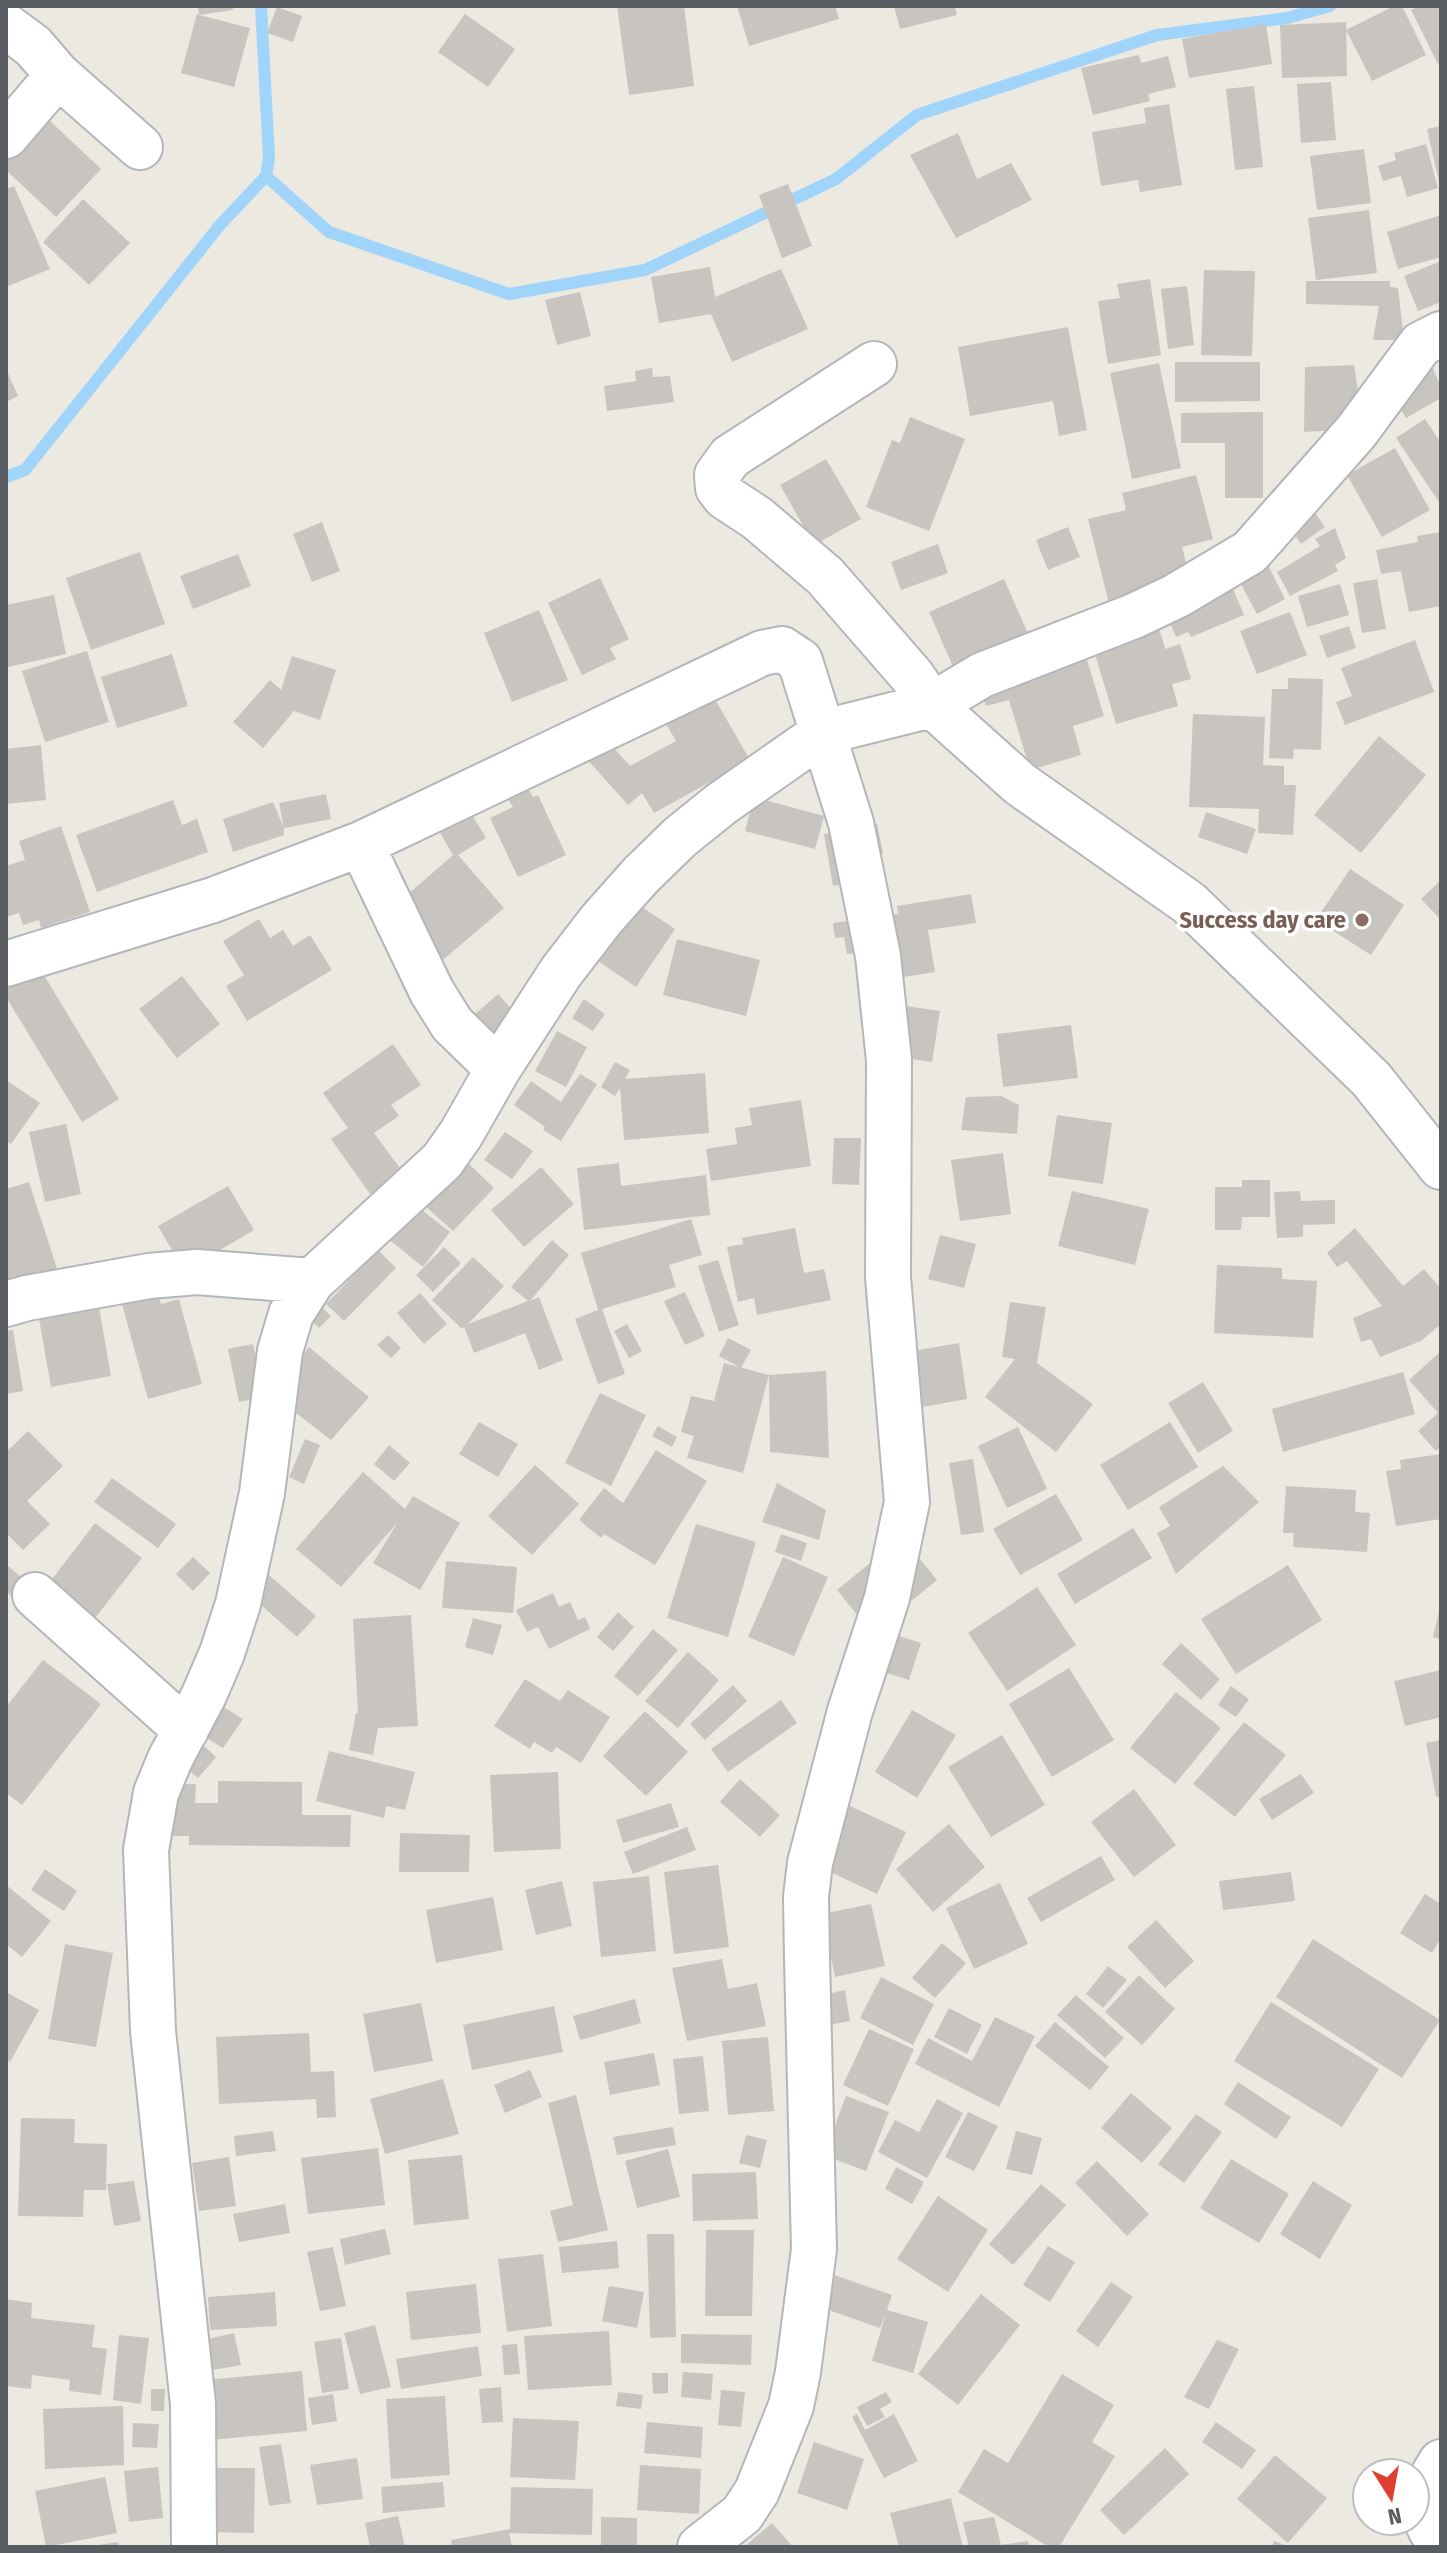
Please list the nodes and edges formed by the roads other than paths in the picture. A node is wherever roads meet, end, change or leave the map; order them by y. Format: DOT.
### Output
graph roads {
  1 [pos="6,26"];
  2 [pos="58,75"];
  3 [pos="6,136"];
  4 [pos="140,147"];
  5 [pos="1441,334"];
  6 [pos="874,364"];
  7 [pos="932,705"];
  8 [pos="824,732"];
  9 [pos="361,844"];
  10 [pos="6,964"];
  11 [pos="498,1069"];
  12 [pos="1441,1167"];
  13 [pos="312,1281"];
  14 [pos="6,1304"];
  15 [pos="35,1595"];
  16 [pos="186,1730"];
  17 [pos="1441,2462"];
  18 [pos="1441,2540"];
  19 [pos="194,2547"];
  20 [pos="700,2547"];
  1 -- 2 [label="street"];
  2 -- 3 [label="street"];
  2 -- 4 [label="street"];
  5 -- 7 [label="street"];
  6 -- 7 [label="street"];
  7 -- 8 [label="street"];
  7 -- 12 [label="street"];
  8 -- 9 [label="street"];
  8 -- 11 [label="street"];
  8 -- 20 [label="street"];
  9 -- 10 [label="street"];
  9 -- 11 [label="street"];
  11 -- 13 [label="street"];
  13 -- 14 [label="street"];
  13 -- 16 [label="street"];
  15 -- 16 [label="street"];
  16 -- 19 [label="street"];
  17 -- 18 [label="street"];
}
